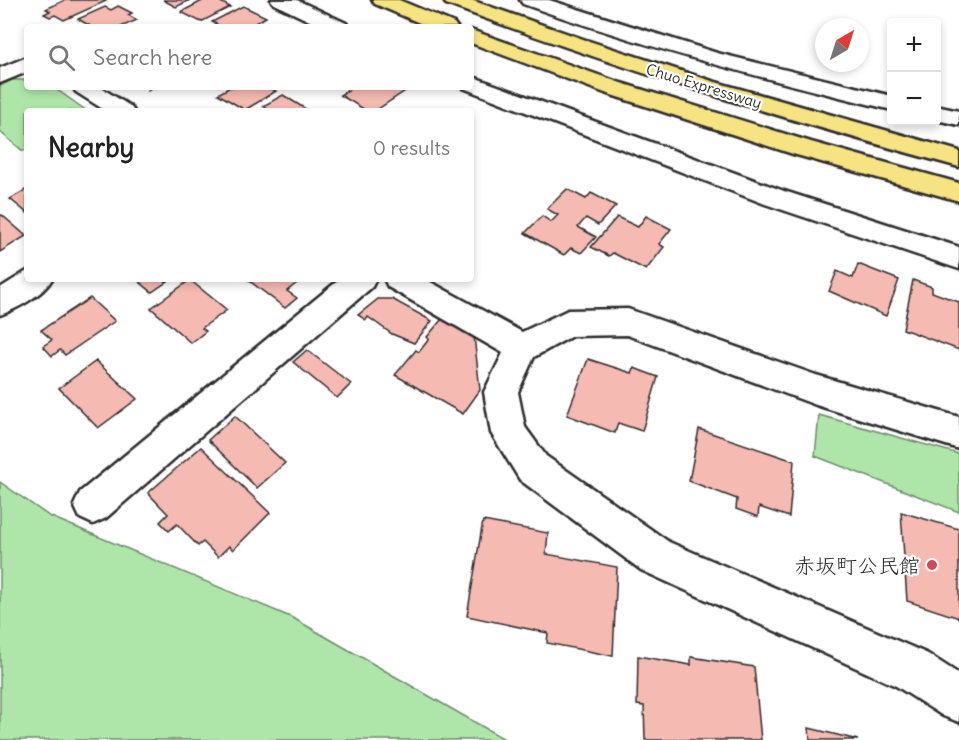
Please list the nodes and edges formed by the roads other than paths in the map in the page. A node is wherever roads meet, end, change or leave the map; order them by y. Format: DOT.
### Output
graph roads {
  1 [pos="281,0"];
  2 [pos="382,0"];
  3 [pos="453,0"];
  4 [pos="530,0"];
  5 [pos="333,24"];
  6 [pos="440,24"];
  7 [pos="474,37"];
  8 [pos="24,65"];
  9 [pos="0,76"];
  10 [pos="474,84"];
  11 [pos="89,90"];
  12 [pos="887,102"];
  13 [pos="117,108"];
  14 [pos="941,114"];
  15 [pos="959,118"];
  16 [pos="959,159"];
  17 [pos="959,192"];
  18 [pos="959,258"];
  19 [pos="32,282"];
  20 [pos="357,282"];
  21 [pos="404,282"];
  22 [pos="0,303"];
  23 [pos="522,348"];
  24 [pos="959,433"];
  25 [pos="93,505"];
  26 [pos="959,700"];
  1 -- 5 [label="street"];
  2 -- 6 [label="highway"];
  3 -- 16 [label="highway, Chuo Expressway"];
  4 -- 12 [label="street"];
  7 -- 17 [label="highway, Chuo Expressway"];
  8 -- 9 [label="street"];
  10 -- 18 [label="street"];
  11 -- 13 [label="street"];
  14 -- 15 [label="street"];
  19 -- 22 [label="street"];
  20 -- 25 [label="street"];
  21 -- 23 [label="street"];
  23 -- 24 [label="street"];
  23 -- 26 [label="street"];
}
